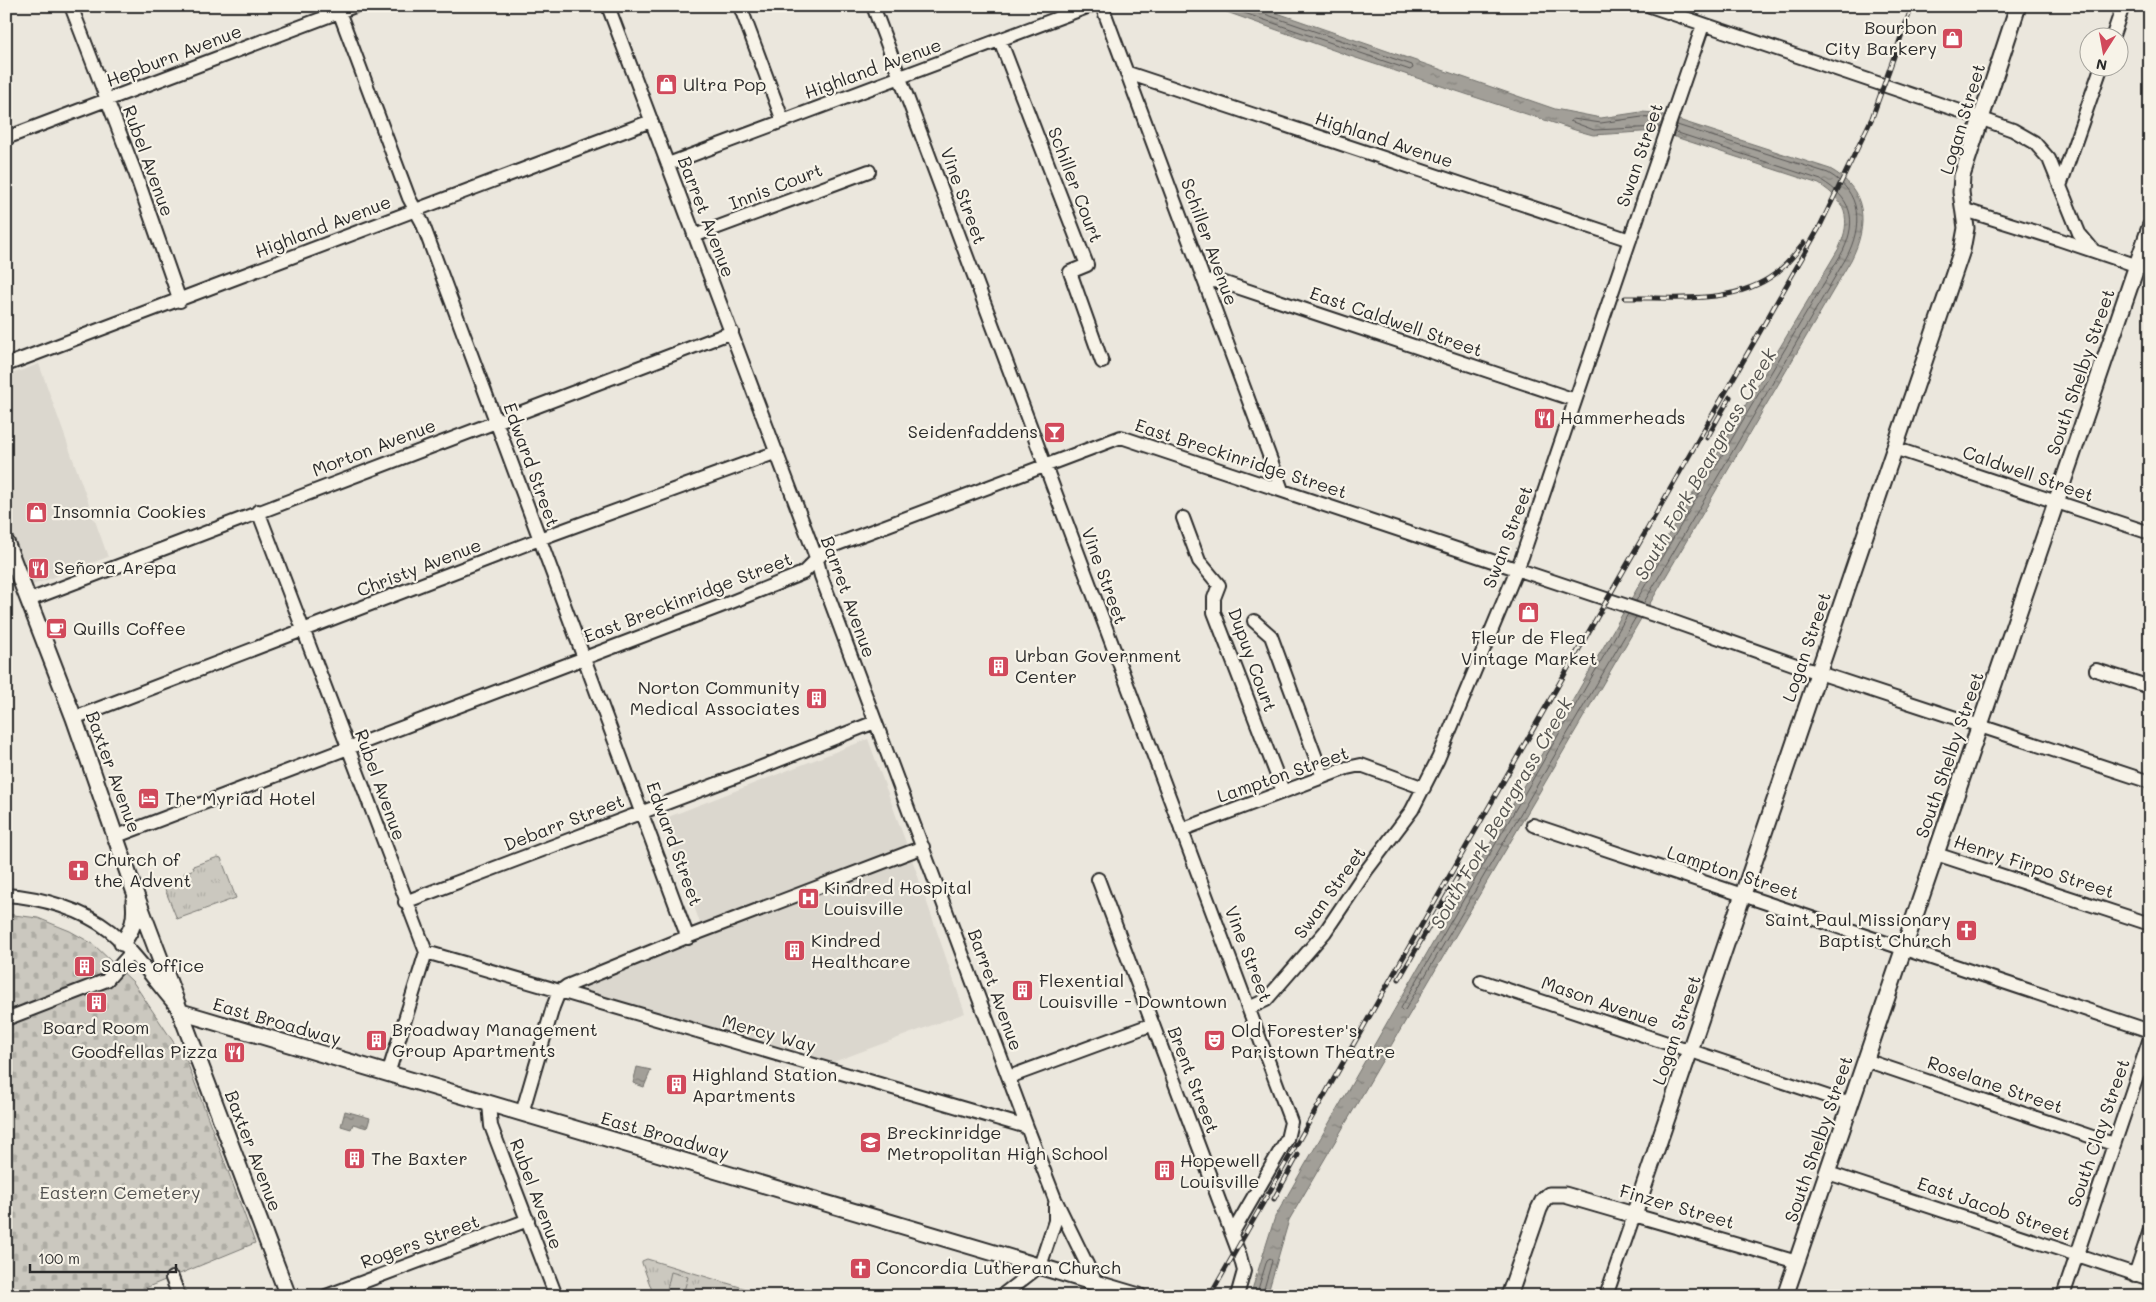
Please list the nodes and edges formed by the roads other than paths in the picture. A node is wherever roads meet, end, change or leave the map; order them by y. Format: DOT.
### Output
graph roads {
  1 [pos="71,6"];
  2 [pos="355,6"];
  3 [pos="608,6"];
  4 [pos="740,6"];
  5 [pos="873,6"];
  6 [pos="1090,6"];
  7 [pos="1102,6"];
  8 [pos="2018,6"];
  9 [pos="2123,6"];
  10 [pos="1652,7"];
  11 [pos="338,9"];
  12 [pos="1703,25"];
  13 [pos="2115,28"];
  14 [pos="1000,40"];
  15 [pos="1128,73"];
  16 [pos="900,78"];
  17 [pos="2098,78"];
  18 [pos="107,100"];
  19 [pos="1981,119"];
  20 [pos="651,121"];
  21 [pos="783,121"];
  22 [pos="6,138"];
  23 [pos="668,164"];
  24 [pos="869,171"];
  25 [pos="2060,186"];
  26 [pos="415,210"];
  27 [pos="1965,210"];
  28 [pos="2150,227"];
  29 [pos="694,236"];
  30 [pos="1630,240"];
  31 [pos="2094,251"];
  32 [pos="2143,268"];
  33 [pos="1204,280"];
  34 [pos="180,301"];
  35 [pos="732,332"];
  36 [pos="1102,362"];
  37 [pos="6,365"];
  38 [pos="1575,400"];
  39 [pos="496,421"];
  40 [pos="1894,448"];
  41 [pos="777,452"];
  42 [pos="1044,465"];
  43 [pos="1282,490"];
  44 [pos="2056,502"];
  45 [pos="258,511"];
  46 [pos="1183,518"];
  47 [pos="2150,533"];
  48 [pos="540,540"];
  49 [pos="6,542"];
  50 [pos="817,560"];
  51 [pos="1516,569"];
  52 [pos="29,600"];
  53 [pos="1254,620"];
  54 [pos="303,630"];
  55 [pos="585,658"];
  56 [pos="2096,670"];
  57 [pos="1818,673"];
  58 [pos="2150,687"];
  59 [pos="74,718"];
  60 [pos="875,722"];
  61 [pos="1980,725"];
  62 [pos="348,748"];
  63 [pos="1323,777"];
  64 [pos="2150,782"];
  65 [pos="1424,788"];
  66 [pos="1283,791"];
  67 [pos="643,811"];
  68 [pos="1533,825"];
  69 [pos="1181,830"];
  70 [pos="117,836"];
  71 [pos="923,847"];
  72 [pos="1936,854"];
  73 [pos="1098,878"];
  74 [pos="134,890"];
  75 [pos="1743,894"];
  76 [pos="6,895"];
  77 [pos="406,902"];
  78 [pos="2150,924"];
  79 [pos="688,938"];
  80 [pos="126,948"];
  81 [pos="1904,949"];
  82 [pos="426,952"];
  83 [pos="1481,981"];
  84 [pos="559,992"];
  85 [pos="1249,1008"];
  86 [pos="181,1012"];
  87 [pos="6,1019"];
  88 [pos="1153,1024"];
  89 [pos="2150,1031"];
  90 [pos="2150,1038"];
  91 [pos="1690,1051"];
  92 [pos="1865,1060"];
  93 [pos="388,1074"];
  94 [pos="1008,1077"];
  95 [pos="489,1104"];
  96 [pos="1850,1104"];
  97 [pos="522,1114"];
  98 [pos="1027,1127"];
  99 [pos="2113,1144"];
  100 [pos="1828,1173"];
  101 [pos="1055,1199"];
  102 [pos="1634,1215"];
  103 [pos="528,1220"];
  104 [pos="2150,1230"];
  105 [pos="1232,1234"];
  106 [pos="2076,1255"];
  107 [pos="1797,1262"];
  108 [pos="1040,1266"];
  109 [pos="2135,1274"];
  110 [pos="172,1278"];
  111 [pos="2150,1280"];
  112 [pos="1096,1283"];
  113 [pos="179,1296"];
  114 [pos="288,1296"];
  115 [pos="326,1296"];
  116 [pos="556,1296"];
  117 [pos="1001,1296"];
  118 [pos="1139,1296"];
  119 [pos="1237,1296"];
  120 [pos="1510,1296"];
  121 [pos="1606,1296"];
  122 [pos="1785,1296"];
  123 [pos="2063,1296"];
  1 -- 18 [label="street, Rubel Avenue"];
  2 -- 11 [label="street, Hepburn Avenue"];
  3 -- 20 [label="street, Barret Avenue"];
  4 -- 21 [label="street"];
  5 -- 16 [label="street, Vine Street"];
  6 -- 14 [label="street, Highland Avenue"];
  7 -- 15 [label="street, Schiller Avenue"];
  8 -- 19 [label="main road, Logan Street"];
  9 -- 13 [label="street"];
  10 -- 12 [label="street"];
  11 -- 18 [label="street, Hepburn Avenue"];
  11 -- 26 [label="street, Edward Street"];
  12 -- 19 [label="street"];
  12 -- 30 [label="street, Swan Street"];
  14 -- 16 [label="street, Highland Avenue"];
  14 -- 36 [label="street, Schiller Court"];
  15 -- 30 [label="street, Highland Avenue"];
  15 -- 33 [label="street, Schiller Avenue"];
  16 -- 21 [label="street, Highland Avenue"];
  16 -- 42 [label="street, Vine Street"];
  17 -- 25 [label="street"];
  18 -- 22 [label="street, Hepburn Avenue"];
  18 -- 34 [label="street, Rubel Avenue"];
  19 -- 25 [label="street"];
  19 -- 27 [label="main road, Logan Street"];
  20 -- 23 [label="street, Barret Avenue"];
  20 -- 26 [label="street, Highland Avenue"];
  21 -- 23 [label="street, Highland Avenue"];
  23 -- 29 [label="street, Barret Avenue"];
  24 -- 29 [label="street, Innis Court"];
  25 -- 31 [label="street"];
  26 -- 34 [label="street, Highland Avenue"];
  26 -- 39 [label="street, Edward Street"];
  27 -- 31 [label="street"];
  27 -- 40 [label="main road, Logan Street"];
  28 -- 32 [label="main road, South Shelby Street"];
  29 -- 35 [label="street, Barret Avenue"];
  30 -- 38 [label="street, Swan Street"];
  31 -- 32 [label="street"];
  32 -- 44 [label="main road, South Shelby Street"];
  33 -- 38 [label="street, East Caldwell Street"];
  33 -- 43 [label="street, Schiller Avenue"];
  34 -- 37 [label="street, Highland Avenue"];
  35 -- 39 [label="street, Morton Avenue"];
  35 -- 41 [label="street, Barret Avenue"];
  38 -- 51 [label="street, Swan Street"];
  39 -- 45 [label="street, Morton Avenue"];
  39 -- 48 [label="street, Edward Street"];
  40 -- 44 [label="street, Caldwell Street"];
  40 -- 57 [label="main road, Logan Street"];
  41 -- 48 [label="street, Christy Avenue"];
  41 -- 50 [label="street, Barret Avenue"];
  42 -- 43 [label="street, East Breckinridge Street"];
  42 -- 50 [label="street, East Breckinridge Street"];
  42 -- 69 [label="street, Vine Street"];
  43 -- 51 [label="street, East Breckinridge Street"];
  44 -- 47 [label="street, Caldwell Street"];
  44 -- 61 [label="main road, South Shelby Street"];
  45 -- 52 [label="street, Morton Avenue"];
  45 -- 54 [label="street, Rubel Avenue"];
  46 -- 66 [label="street, Dupuy Court"];
  48 -- 54 [label="street, Christy Avenue"];
  48 -- 55 [label="street, Edward Street"];
  49 -- 52 [label="main road, Baxter Avenue"];
  50 -- 55 [label="street, East Breckinridge Street"];
  50 -- 60 [label="street, Barret Avenue"];
  51 -- 57 [label="street, East Breckinridge Street"];
  51 -- 65 [label="street, Swan Street"];
  52 -- 59 [label="main road, Baxter Avenue"];
  53 -- 63 [label="street"];
  54 -- 59 [label="street, Christy Avenue"];
  54 -- 62 [label="street, Rubel Avenue"];
  55 -- 62 [label="street, East Breckinridge Street"];
  55 -- 67 [label="street, Edward Street"];
  56 -- 58 [label="street"];
  57 -- 61 [label="street, East Breckinridge Street"];
  57 -- 75 [label="main road, Logan Street"];
  59 -- 70 [label="main road, Baxter Avenue"];
  60 -- 67 [label="street, Debarr Street"];
  60 -- 71 [label="street, Barret Avenue"];
  61 -- 64 [label="street, East Breckinridge Street"];
  61 -- 72 [label="main road, South Shelby Street"];
  62 -- 70 [label="street, East Breckinridge Street"];
  62 -- 77 [label="street, Rubel Avenue"];
  63 -- 65 [label="street, Lampton Street"];
  63 -- 66 [label="street, Lampton Street"];
  65 -- 85 [label="street, Swan Street"];
  66 -- 69 [label="street, Lampton Street"];
  67 -- 77 [label="street, Debarr Street"];
  67 -- 79 [label="street, Edward Street"];
  68 -- 75 [label="street, Lampton Street"];
  69 -- 85 [label="street, Vine Street"];
  70 -- 74 [label="main road, Baxter Avenue"];
  71 -- 79 [label="street"];
  71 -- 94 [label="street, Barret Avenue"];
  72 -- 78 [label="street, Henry Firpo Street"];
  72 -- 81 [label="main road, South Shelby Street"];
  73 -- 88 [label="street, Brent Street"];
  74 -- 80 [label="main road"];
  74 -- 86 [label="main road, Baxter Avenue"];
  75 -- 81 [label="street, Lampton Street"];
  75 -- 91 [label="main road, Logan Street"];
  76 -- 80 [label="street"];
  77 -- 82 [label="street, Rubel Avenue"];
  79 -- 84 [label="street"];
  80 -- 86 [label="street"];
  80 -- 87 [label="street"];
  81 -- 89 [label="street, Lampton Street"];
  81 -- 92 [label="main road, South Shelby Street"];
  82 -- 84 [label="street, Mercy Way"];
  82 -- 93 [label="street"];
  83 -- 91 [label="street, Mason Avenue"];
  84 -- 97 [label="street"];
  84 -- 98 [label="street, Mercy Way"];
  85 -- 105 [label="street, Vine Street"];
  86 -- 93 [label="main road, East Broadway"];
  86 -- 114 [label="main road, Baxter Avenue"];
  88 -- 94 [label="street"];
  88 -- 105 [label="street, Brent Street"];
  90 -- 99 [label="street, South Clay Street"];
  91 -- 96 [label="street, Mason Avenue"];
  91 -- 102 [label="main road, Logan Street"];
  92 -- 96 [label="main road, South Shelby Street"];
  92 -- 99 [label="street, Roselane Street"];
  93 -- 95 [label="main road, East Broadway"];
  94 -- 98 [label="street, Barret Avenue"];
  95 -- 97 [label="main road, East Broadway"];
  95 -- 103 [label="street, Rubel Avenue"];
  96 -- 100 [label="main road, South Shelby Street"];
  97 -- 108 [label="main road, East Broadway"];
  98 -- 101 [label="street, Barret Avenue"];
  99 -- 106 [label="street, South Clay Street"];
  100 -- 106 [label="street, East Jacob Street"];
  100 -- 107 [label="main road, South Shelby Street"];
  101 -- 108 [label="street, Barret Avenue"];
  101 -- 112 [label="street, Barret Avenue"];
  102 -- 107 [label="street, Finzer Street"];
  102 -- 120 [label="main road, Finzer Street"];
  102 -- 121 [label="street, Logan Street"];
  103 -- 115 [label="street, Rogers Street"];
  103 -- 116 [label="street, Rubel Avenue"];
  104 -- 109 [label="street"];
  105 -- 119 [label="street, Brent Street"];
  106 -- 109 [label="street, East Jacob Street"];
  106 -- 123 [label="street, South Clay Street"];
  107 -- 122 [label="main road, South Shelby Street"];
  108 -- 112 [label="main road, East Broadway"];
  108 -- 117 [label="street"];
  109 -- 111 [label="street, East Jacob Street"];
  110 -- 113 [label="street"];
  112 -- 118 [label="main road, East Broadway"];
}
